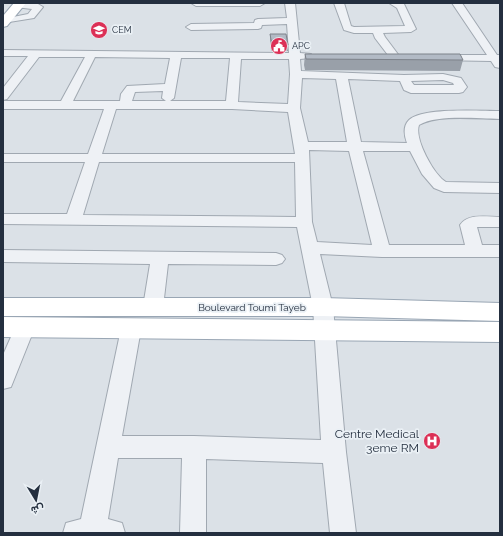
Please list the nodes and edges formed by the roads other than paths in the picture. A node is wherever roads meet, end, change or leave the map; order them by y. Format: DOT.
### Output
graph roads {
  1 [pos="260,3"];
  2 [pos="290,3"];
  3 [pos="339,3"];
  4 [pos="394,3"];
  5 [pos="457,3"];
  6 [pos="19,4"];
  7 [pos="193,16"];
  8 [pos="5,17"];
  9 [pos="291,21"];
  10 [pos="258,27"];
  11 [pos="376,30"];
  12 [pos="3,53"];
  13 [pos="36,53"];
  14 [pos="182,53"];
  15 [pos="91,54"];
  16 [pos="236,56"];
  17 [pos="295,56"];
  18 [pos="318,56"];
  19 [pos="379,57"];
  20 [pos="425,57"];
  21 [pos="498,61"];
  22 [pos="296,74"];
  23 [pos="341,75"];
  24 [pos="404,78"];
  25 [pos="170,87"];
  26 [pos="3,96"];
  27 [pos="3,105"];
  28 [pos="65,105"];
  29 [pos="118,105"];
  30 [pos="167,105"];
  31 [pos="232,106"];
  32 [pos="294,108"];
  33 [pos="500,115"];
  34 [pos="354,146"];
  35 [pos="414,147"];
  36 [pos="302,152"];
  37 [pos="3,158"];
  38 [pos="94,158"];
  39 [pos="500,188"];
  40 [pos="3,219"];
  41 [pos="72,220"];
  42 [pos="304,222"];
  43 [pos="500,222"];
  44 [pos="311,248"];
  45 [pos="382,251"];
  46 [pos="475,251"];
  47 [pos="500,251"];
  48 [pos="3,256"];
  49 [pos="160,258"];
  50 [pos="276,259"];
  51 [pos="3,307"];
  52 [pos="153,307"];
  53 [pos="500,312"];
  54 [pos="324,318"];
  55 [pos="14,327"];
  56 [pos="131,329"];
  57 [pos="500,332"];
  58 [pos="3,380"];
  59 [pos="110,447"];
  60 [pos="194,447"];
  61 [pos="334,452"];
  62 [pos="93,533"];
  63 [pos="193,533"];
  64 [pos="343,533"];
  1 -- 7 [label="street"];
  1 -- 10 [label="street"];
  2 -- 9 [label="street"];
  3 -- 11 [label="street"];
  4 -- 11 [label="street"];
  5 -- 21 [label="street"];
  6 -- 8 [label="main road"];
  6 -- 8 [label="street"];
  7 -- 10 [label="street"];
  9 -- 10 [label="street"];
  9 -- 17 [label="street"];
  11 -- 19 [label="street"];
  12 -- 13 [label="street"];
  13 -- 15 [label="street"];
  13 -- 26 [label="street"];
  14 -- 15 [label="street"];
  14 -- 16 [label="street"];
  14 -- 25 [label="street"];
  15 -- 28 [label="street"];
  16 -- 17 [label="street"];
  16 -- 31 [label="street"];
  17 -- 18 [label="street"];
  17 -- 22 [label="street"];
  20 -- 21 [label="street"];
  22 -- 23 [label="street"];
  22 -- 32 [label="street"];
  23 -- 24 [label="street"];
  23 -- 34 [label="street"];
  25 -- 29 [label="street"];
  25 -- 30 [label="street"];
  27 -- 28 [label="street"];
  28 -- 29 [label="street"];
  29 -- 30 [label="street"];
  29 -- 38 [label="street"];
  30 -- 31 [label="street"];
  31 -- 32 [label="street"];
  32 -- 36 [label="street"];
  33 -- 35 [label="street"];
  34 -- 35 [label="street"];
  34 -- 36 [label="street"];
  34 -- 45 [label="street"];
  35 -- 39 [label="street"];
  36 -- 38 [label="street"];
  36 -- 42 [label="street"];
  37 -- 38 [label="street"];
  38 -- 41 [label="street"];
  40 -- 41 [label="street"];
  41 -- 42 [label="street"];
  42 -- 44 [label="street"];
  43 -- 46 [label="street"];
  44 -- 45 [label="street"];
  44 -- 54 [label="street"];
  45 -- 46 [label="street"];
  46 -- 47 [label="street"];
  48 -- 49 [label="street"];
  49 -- 50 [label="street"];
  49 -- 52 [label="street"];
  51 -- 52 [label="main road, Boulevard Toumi Tayeb"];
  52 -- 54 [label="main road, Boulevard Toumi Tayeb"];
  53 -- 54 [label="main road, Boulevard Toumi Tayeb"];
  54 -- 56 [label="main road, Boulevard Toumi Tayeb"];
  54 -- 57 [label="main road, Boulevard Toumi Tayeb"];
  54 -- 61 [label="street"];
  55 -- 56 [label="main road, Boulevard Toumi Tayeb"];
  55 -- 58 [label="street"];
  56 -- 59 [label="street"];
  59 -- 60 [label="street"];
  59 -- 62 [label="street"];
  60 -- 61 [label="street"];
  60 -- 63 [label="street"];
  61 -- 64 [label="street"];
}
